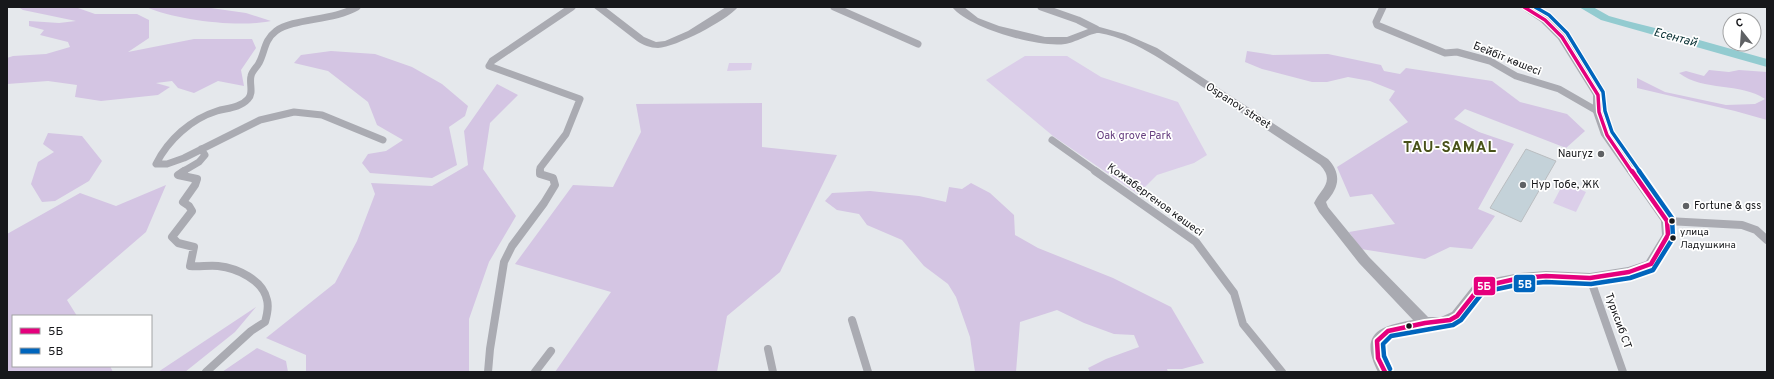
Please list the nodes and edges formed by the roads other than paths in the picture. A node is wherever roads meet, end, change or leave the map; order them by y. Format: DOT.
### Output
graph roads {
  1 [pos="357,7"];
  2 [pos="572,7"];
  3 [pos="598,7"];
  4 [pos="733,7"];
  5 [pos="834,7"];
  6 [pos="957,7"];
  7 [pos="1041,7"];
  8 [pos="1383,7"];
  9 [pos="1524,7"];
  10 [pos="1096,29"];
  11 [pos="918,44"];
  12 [pos="1599,112"];
  13 [pos="383,140"];
  14 [pos="1052,140"];
  15 [pos="201,149"];
  16 [pos="1667,221"];
  17 [pos="1767,240"];
  18 [pos="1590,278"];
  19 [pos="852,320"];
  20 [pos="1425,323"];
  21 [pos="768,349"];
  22 [pos="551,352"];
  23 [pos="206,372"];
  24 [pos="488,372"];
  25 [pos="534,372"];
  26 [pos="773,372"];
  27 [pos="868,372"];
  28 [pos="1282,372"];
  29 [pos="1385,372"];
  30 [pos="1623,372"];
  1 -- 15 [label="street"];
  2 -- 24 [label="street"];
  3 -- 4 [label="street"];
  5 -- 11 [label="street"];
  6 -- 10 [label="street"];
  7 -- 10 [label="street"];
  8 -- 12 [label="street, Бейбіт көшесі"];
  9 -- 12 [label="street"];
  10 -- 20 [label="street, Ospanov street"];
  12 -- 16 [label="street"];
  13 -- 15 [label="street"];
  14 -- 28 [label="street, Қожабергенов көшесі"];
  15 -- 23 [label="street"];
  16 -- 17 [label="street"];
  16 -- 18 [label="street"];
  18 -- 20 [label="street"];
  18 -- 30 [label="street, Турксиб СТ"];
  19 -- 27 [label="street"];
  20 -- 29 [label="street"];
  21 -- 26 [label="street"];
  22 -- 25 [label="street"];
}
